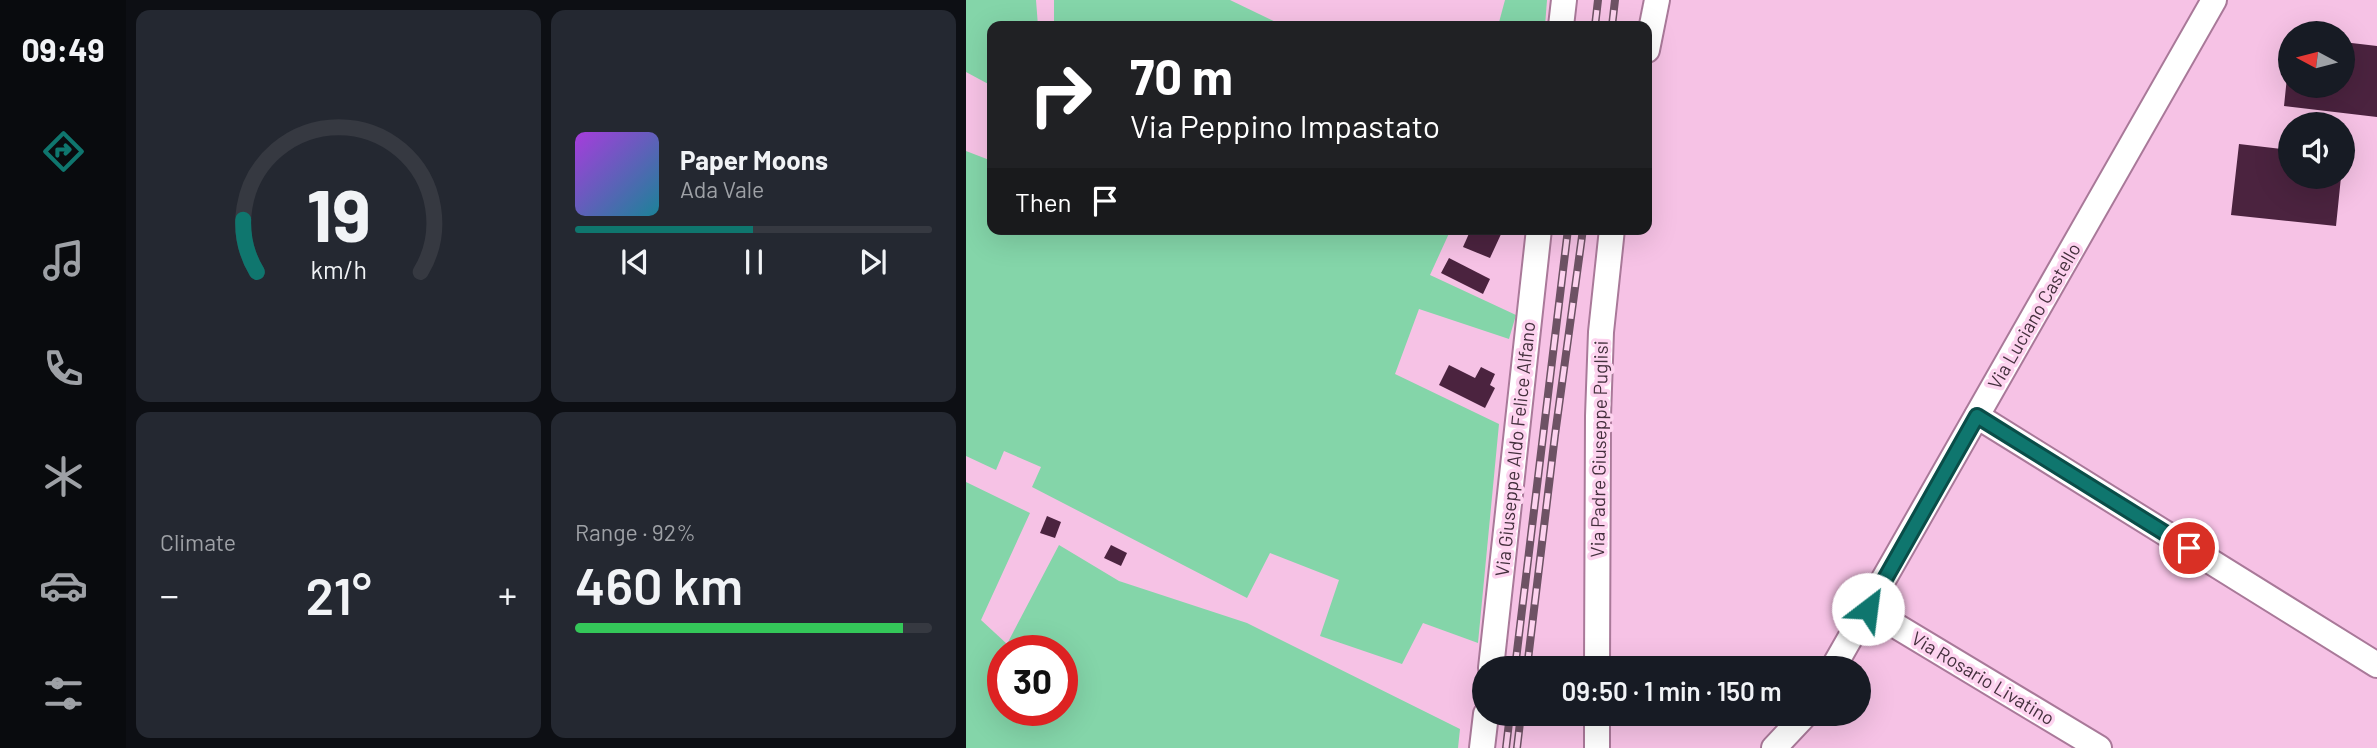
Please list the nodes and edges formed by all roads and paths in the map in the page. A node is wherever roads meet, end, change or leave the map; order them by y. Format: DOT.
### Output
graph roads {
  1 [pos="1564,0"];
  2 [pos="1657,0"];
  3 [pos="2214,0"];
  4 [pos="1562,21"];
  5 [pos="1652,25"];
  6 [pos="1538,235"];
  7 [pos="1611,235"];
  8 [pos="1977,416"];
  9 [pos="1868,609"];
  10 [pos="1492,656"];
  11 [pos="1597,656"];
  12 [pos="1840,656"];
  13 [pos="2377,665"];
  14 [pos="1485,726"];
  15 [pos="1597,726"];
  16 [pos="1795,726"];
  17 [pos="1482,748"];
  18 [pos="1597,748"];
  19 [pos="1774,748"];
  20 [pos="2099,748"];
  1 -- 4 [label="street"];
  2 -- 5 [label="street"];
  3 -- 8 [label="street, Via Luciano Castello"];
  6 -- 10 [label="street, Via Giuseppe Aldo Felice Alfano"];
  7 -- 11 [label="street, Via Padre Giuseppe Puglisi"];
  8 -- 9 [label="street, Via Luciano Castello"];
  8 -- 13 [label="street"];
  9 -- 12 [label="street, Via Luciano Castello"];
  9 -- 20 [label="street, Via Rosario Livatino"];
  14 -- 17 [label="street"];
  15 -- 18 [label="street"];
  16 -- 19 [label="street"];
}
